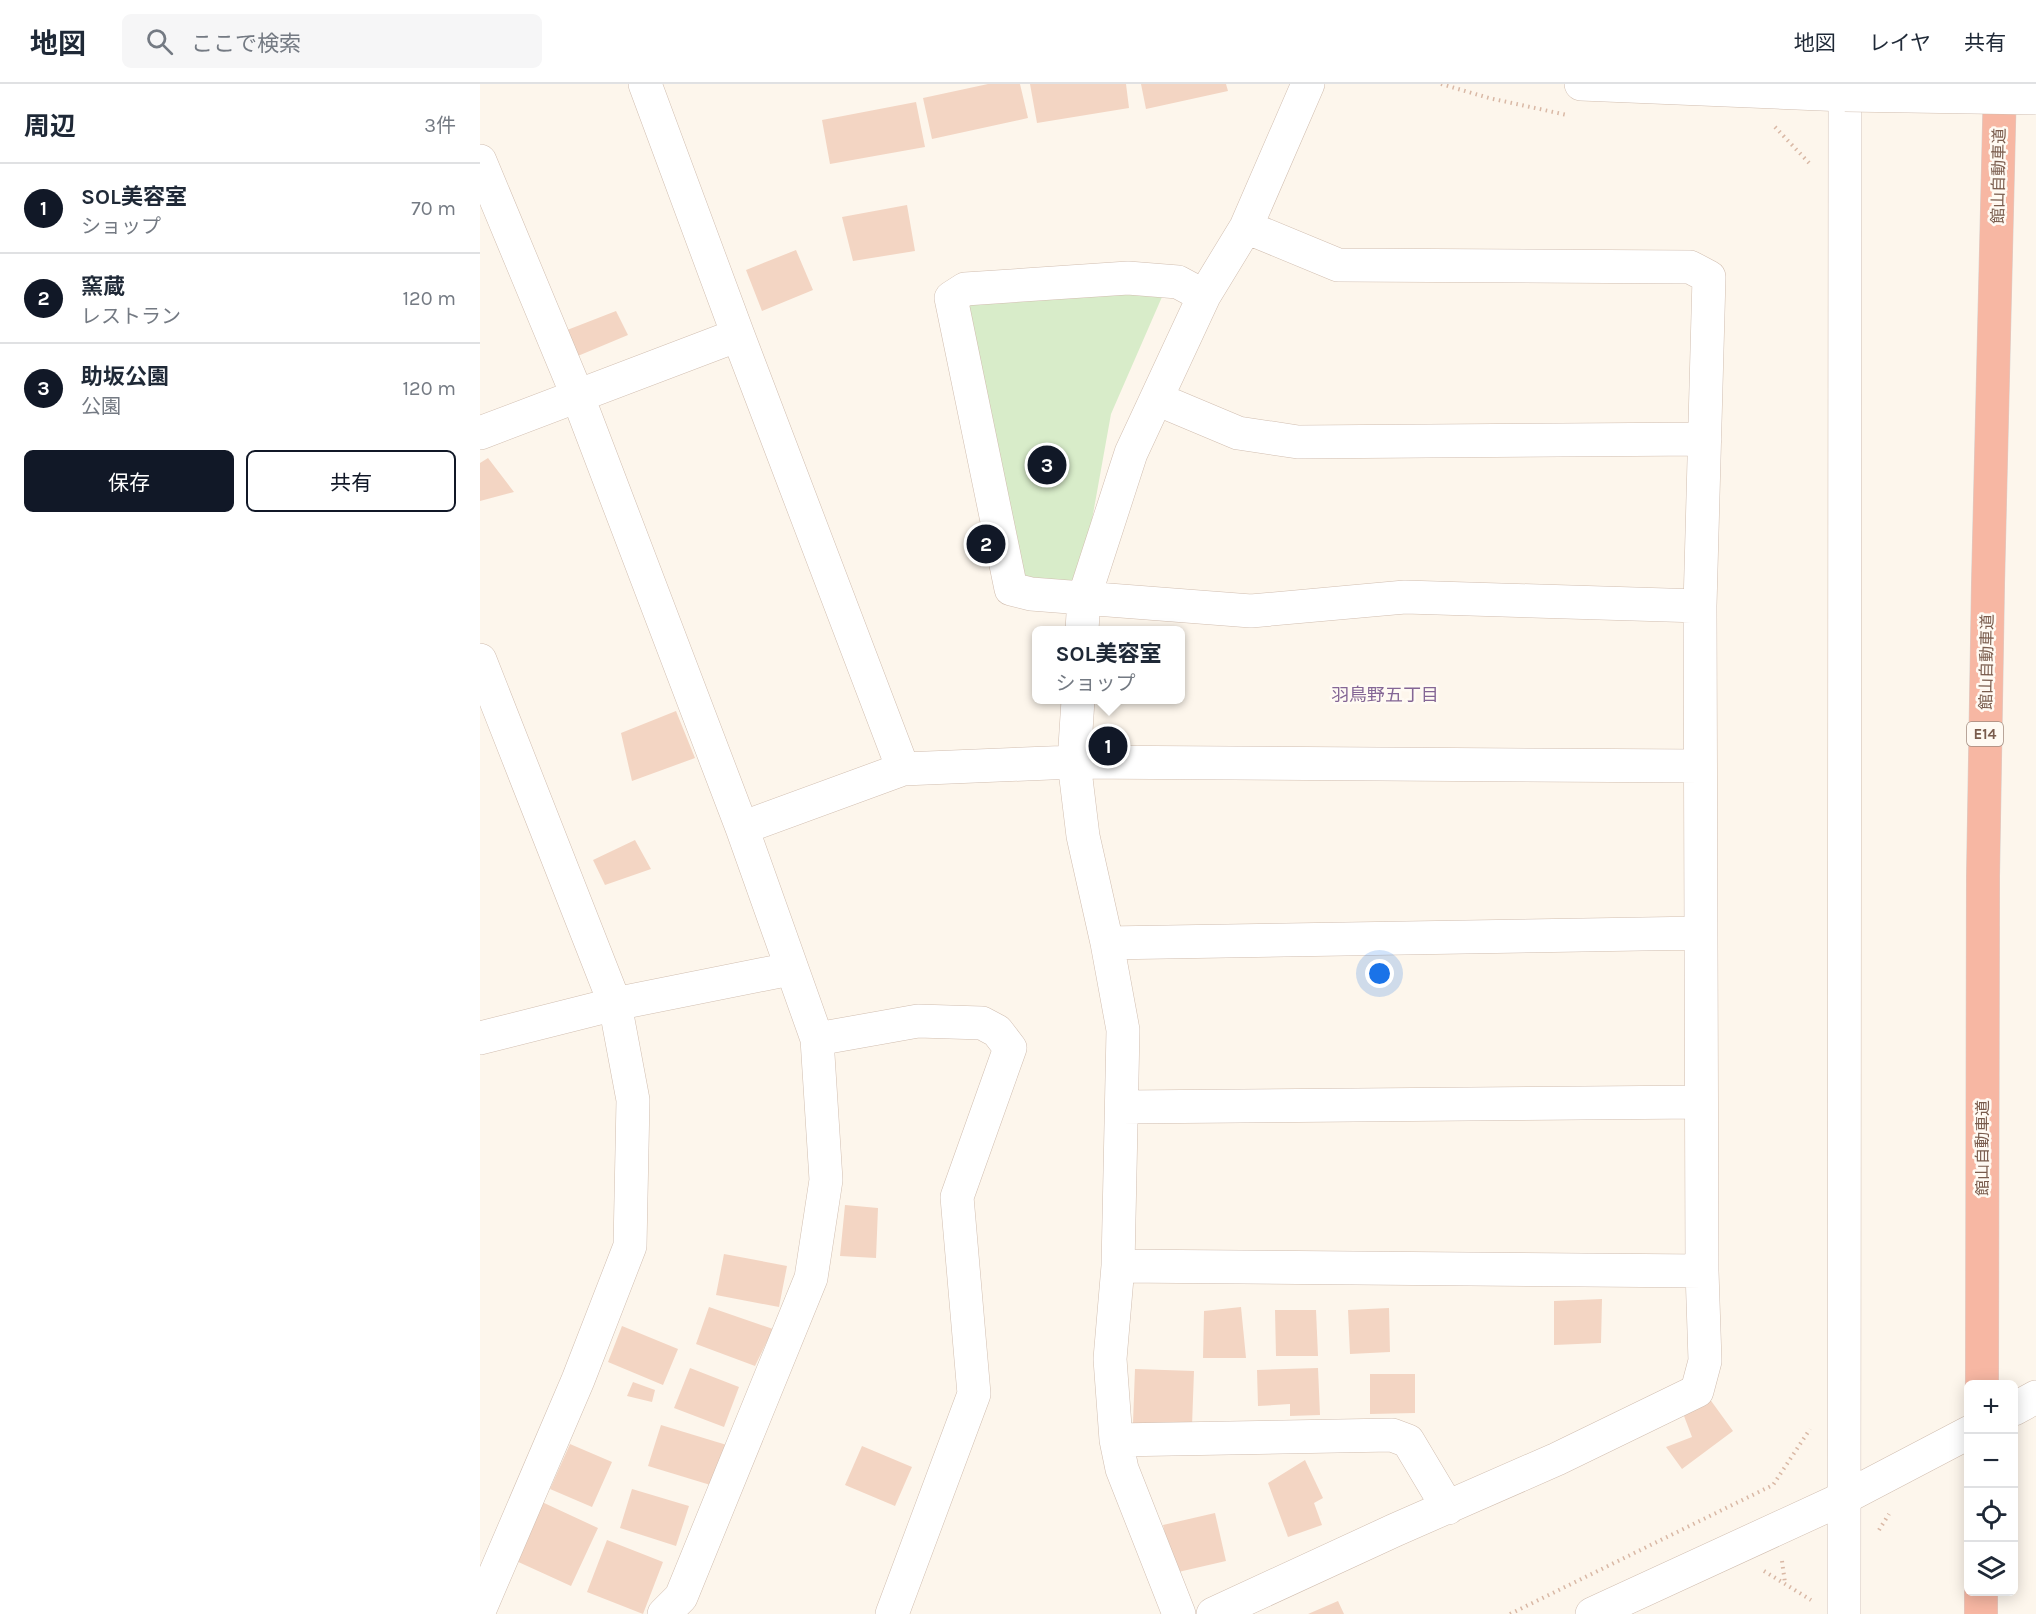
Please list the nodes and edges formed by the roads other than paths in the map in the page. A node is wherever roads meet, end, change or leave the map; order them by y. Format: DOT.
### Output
graph roads {
  1 [pos="645,84"];
  2 [pos="1308,84"];
  3 [pos="1581,84"];
  4 [pos="2000,84"];
  5 [pos="1845,89"];
  6 [pos="2036,98"];
  7 [pos="480,161"];
  8 [pos="1246,227"];
  9 [pos="1204,296"];
  10 [pos="738,335"];
  11 [pos="578,397"];
  12 [pos="1157,399"];
  13 [pos="480,433"];
  14 [pos="1705,439"];
  15 [pos="1084,598"];
  16 [pos="1700,606"];
  17 [pos="1082,626"];
  18 [pos="480,660"];
  19 [pos="1078,704"];
  20 [pos="1074,762"];
  21 [pos="1700,766"];
  22 [pos="903,769"];
  23 [pos="742,828"];
  24 [pos="1701,933"];
  25 [pos="1107,943"];
  26 [pos="790,969"];
  27 [pos="615,1004"];
  28 [pos="480,1038"];
  29 [pos="817,1039"];
  30 [pos="1701,1102"];
  31 [pos="1122,1107"];
  32 [pos="1118,1266"];
  33 [pos="1702,1270"];
  34 [pos="1982,1380"];
  35 [pos="2036,1397"];
  36 [pos="2018,1406"];
  37 [pos="1966,1434"];
  38 [pos="1116,1440"];
  39 [pos="1844,1498"];
  40 [pos="1448,1508"];
  41 [pos="1981,1596"];
  42 [pos="480,1609"];
  43 [pos="664,1614"];
  44 [pos="892,1614"];
  45 [pos="1179,1614"];
  46 [pos="1213,1614"];
  47 [pos="1592,1614"];
  48 [pos="1844,1614"];
  49 [pos="1981,1614"];
  1 -- 10 [label="street"];
  2 -- 8 [label="street"];
  3 -- 5 [label="street"];
  4 -- 34 [label="highway, 館山自動車道 / E14"];
  5 -- 6 [label="street, bridge"];
  5 -- 39 [label="street"];
  7 -- 11 [label="street"];
  8 -- 9 [label="street"];
  8 -- 14 [label="street"];
  9 -- 12 [label="street"];
  9 -- 15 [label="street"];
  10 -- 11 [label="street"];
  10 -- 22 [label="street"];
  11 -- 13 [label="street"];
  11 -- 23 [label="street"];
  12 -- 14 [label="street"];
  12 -- 15 [label="street"];
  14 -- 16 [label="street"];
  15 -- 16 [label="street"];
  15 -- 17 [label="street"];
  16 -- 21 [label="street"];
  18 -- 27 [label="street"];
  19 -- 20 [label="street"];
  20 -- 21 [label="street"];
  20 -- 22 [label="street"];
  20 -- 25 [label="street"];
  21 -- 24 [label="street"];
  22 -- 23 [label="street"];
  23 -- 26 [label="street"];
  24 -- 25 [label="street"];
  24 -- 30 [label="street"];
  25 -- 31 [label="street"];
  26 -- 27 [label="street"];
  26 -- 29 [label="street"];
  27 -- 28 [label="street"];
  27 -- 42 [label="street"];
  29 -- 43 [label="street"];
  29 -- 44 [label="street"];
  30 -- 31 [label="street"];
  30 -- 33 [label="street"];
  31 -- 32 [label="street"];
  32 -- 33 [label="street"];
  32 -- 38 [label="street"];
  33 -- 40 [label="street"];
  35 -- 36 [label="street"];
  37 -- 39 [label="street"];
  38 -- 40 [label="street"];
  38 -- 45 [label="street"];
  39 -- 47 [label="street"];
  39 -- 48 [label="street"];
  40 -- 46 [label="street"];
  41 -- 49 [label="highway"];
}
